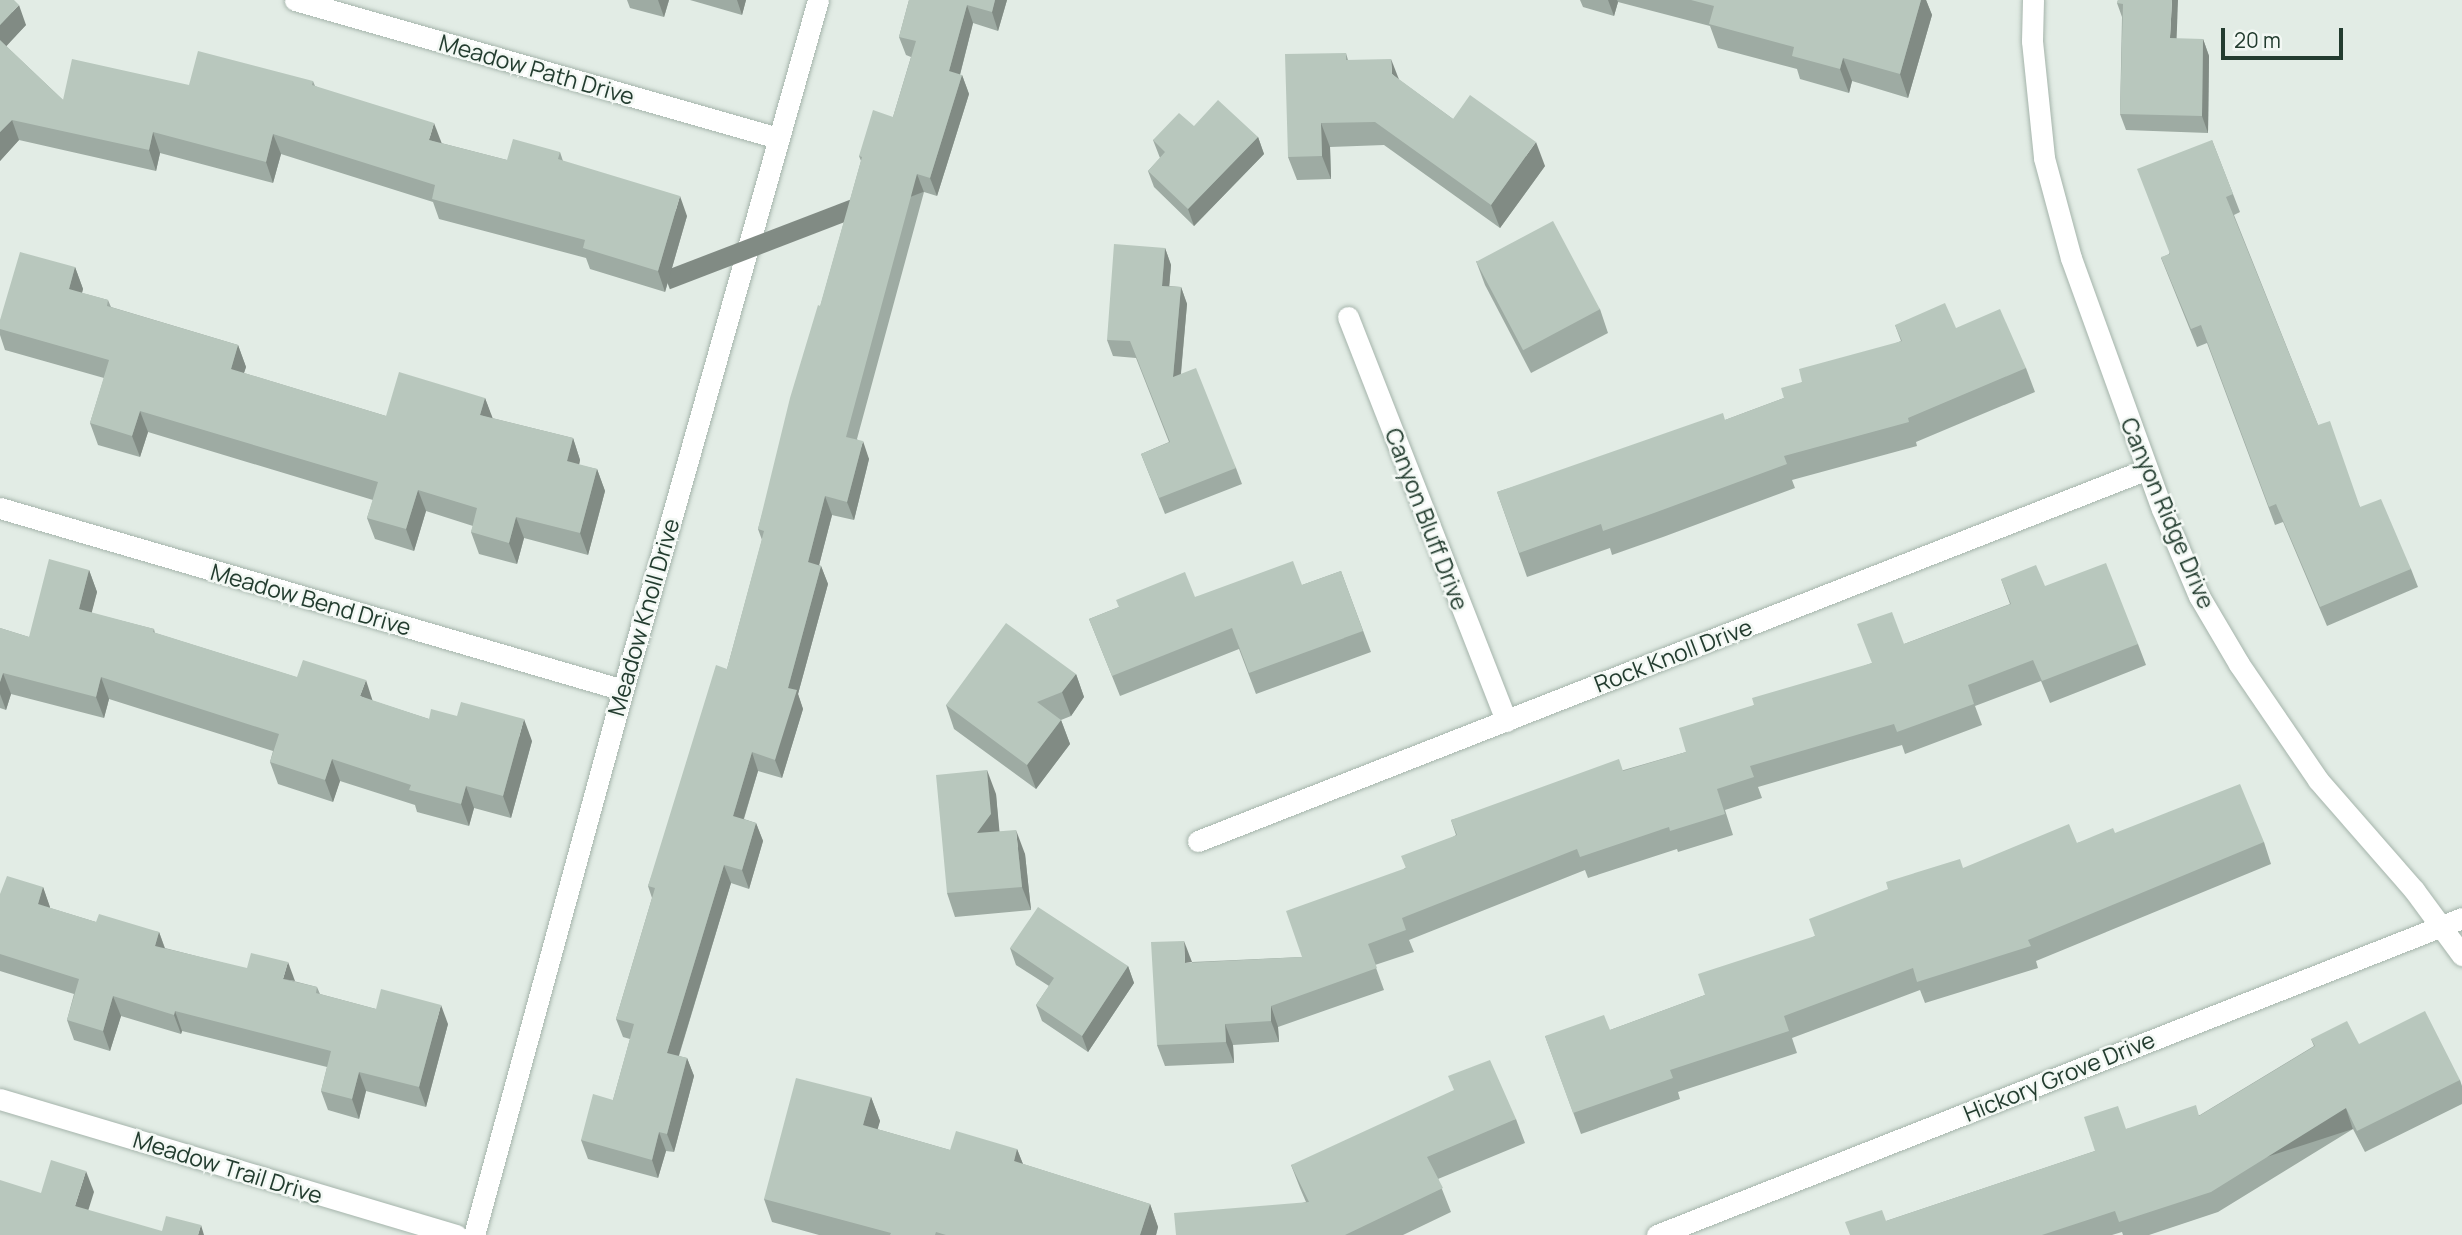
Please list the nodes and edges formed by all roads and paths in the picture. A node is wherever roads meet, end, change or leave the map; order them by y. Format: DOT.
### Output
graph roads {
  1 [pos="295,0"];
  2 [pos="818,0"];
  3 [pos="2033,0"];
  4 [pos="778,138"];
  5 [pos="1348,317"];
  6 [pos="2147,469"];
  7 [pos="0,508"];
  8 [pos="623,690"];
  9 [pos="1506,721"];
  10 [pos="1198,841"];
  11 [pos="2462,918"];
  12 [pos="2441,925"];
  13 [pos="2462,955"];
  14 [pos="0,1099"];
  15 [pos="456,1235"];
  16 [pos="474,1235"];
  17 [pos="1657,1235"];
  1 -- 4 [label="street, Meadow Path Drive"];
  2 -- 4 [label="street, Meadow Knoll Drive"];
  3 -- 6 [label="street, Canyon Ridge Drive"];
  4 -- 8 [label="street, Meadow Knoll Drive"];
  5 -- 9 [label="street, Canyon Bluff Drive"];
  6 -- 9 [label="street, Rock Knoll Drive"];
  6 -- 12 [label="street, Canyon Ridge Drive"];
  7 -- 8 [label="street, Meadow Bend Drive"];
  8 -- 16 [label="street, Meadow Knoll Drive"];
  9 -- 10 [label="street, Rock Knoll Drive"];
  11 -- 12 [label="street, Hickory Grove Drive"];
  12 -- 13 [label="street, Canyon Ridge Drive"];
  12 -- 17 [label="street, Hickory Grove Drive"];
  14 -- 15 [label="street, Meadow Trail Drive"];
}
